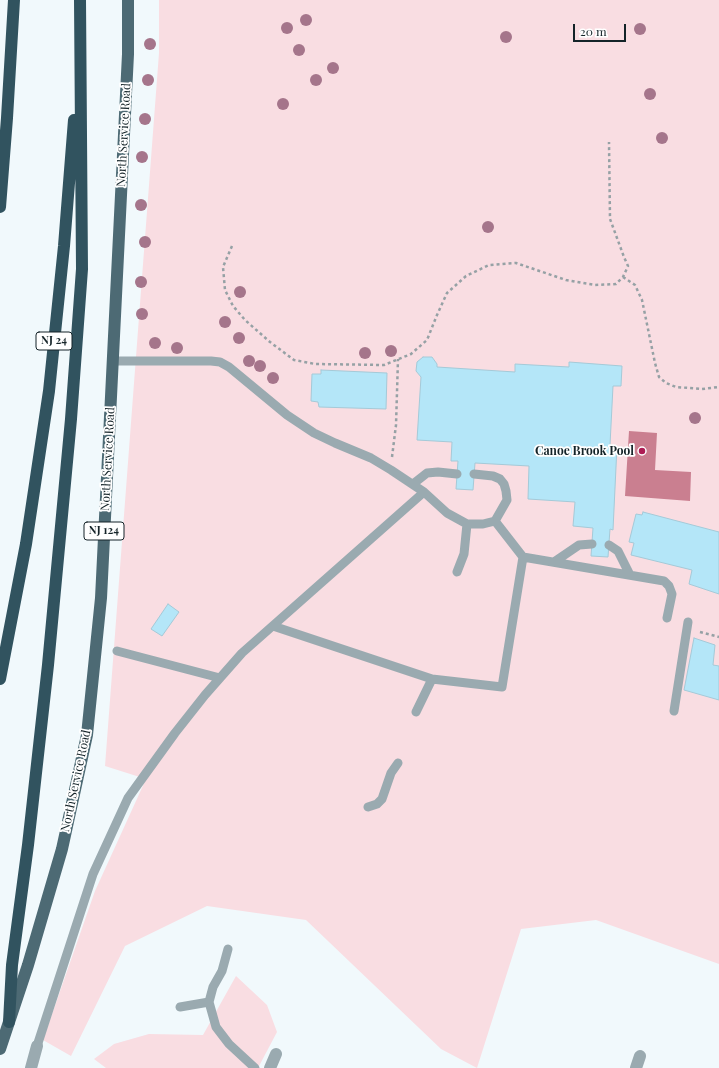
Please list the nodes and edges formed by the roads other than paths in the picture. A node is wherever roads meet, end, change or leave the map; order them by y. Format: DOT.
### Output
graph roads {
  1 [pos="14,0"];
  2 [pos="80,0"];
  3 [pos="128,0"];
  4 [pos="0,207"];
  5 [pos="112,361"];
  6 [pos="457,474"];
  7 [pos="474,474"];
  8 [pos="413,484"];
  9 [pos="424,492"];
  10 [pos="495,521"];
  11 [pos="468,524"];
  12 [pos="592,544"];
  13 [pos="609,545"];
  14 [pos="523,557"];
  15 [pos="554,562"];
  16 [pos="457,572"];
  17 [pos="630,576"];
  18 [pos="667,618"];
  19 [pos="273,626"];
  20 [pos="688,626"];
  21 [pos="117,651"];
  22 [pos="220,678"];
  23 [pos="432,679"];
  24 [pos="0,680"];
  25 [pos="674,711"];
  26 [pos="416,712"];
  27 [pos="398,763"];
  28 [pos="368,807"];
  29 [pos="228,950"];
  30 [pos="209,1002"];
  31 [pos="180,1007"];
  32 [pos="9,1022"];
  33 [pos="37,1046"];
  34 [pos="0,1049"];
  35 [pos="276,1054"];
  36 [pos="640,1056"];
  37 [pos="31,1068"];
  38 [pos="255,1068"];
  39 [pos="270,1068"];
  40 [pos="636,1068"];
  1 -- 4 [label="highway"];
  2 -- 24 [label="highway, NJ 24"];
  2 -- 32 [label="highway"];
  3 -- 5 [label="main road, North Service Road / NJ 124"];
  5 -- 8 [label="lane"];
  5 -- 32 [label="main road, North Service Road / NJ 124"];
  6 -- 8 [label="lane"];
  7 -- 10 [label="lane"];
  8 -- 9 [label="lane"];
  9 -- 11 [label="lane"];
  9 -- 19 [label="lane"];
  10 -- 11 [label="lane"];
  10 -- 14 [label="lane"];
  11 -- 16 [label="lane"];
  12 -- 15 [label="lane"];
  13 -- 17 [label="lane"];
  14 -- 15 [label="lane"];
  14 -- 23 [label="lane"];
  15 -- 17 [label="lane"];
  17 -- 18 [label="lane"];
  19 -- 22 [label="lane"];
  19 -- 23 [label="lane"];
  20 -- 25 [label="lane"];
  21 -- 22 [label="lane"];
  22 -- 33 [label="lane"];
  23 -- 26 [label="lane"];
  27 -- 28 [label="lane"];
  29 -- 30 [label="lane"];
  30 -- 31 [label="lane"];
  30 -- 38 [label="lane"];
  32 -- 34 [label="main road, North Service Road / NJ 124"];
  33 -- 37 [label="street"];
  35 -- 39 [label="street"];
  36 -- 40 [label="street"];
}
